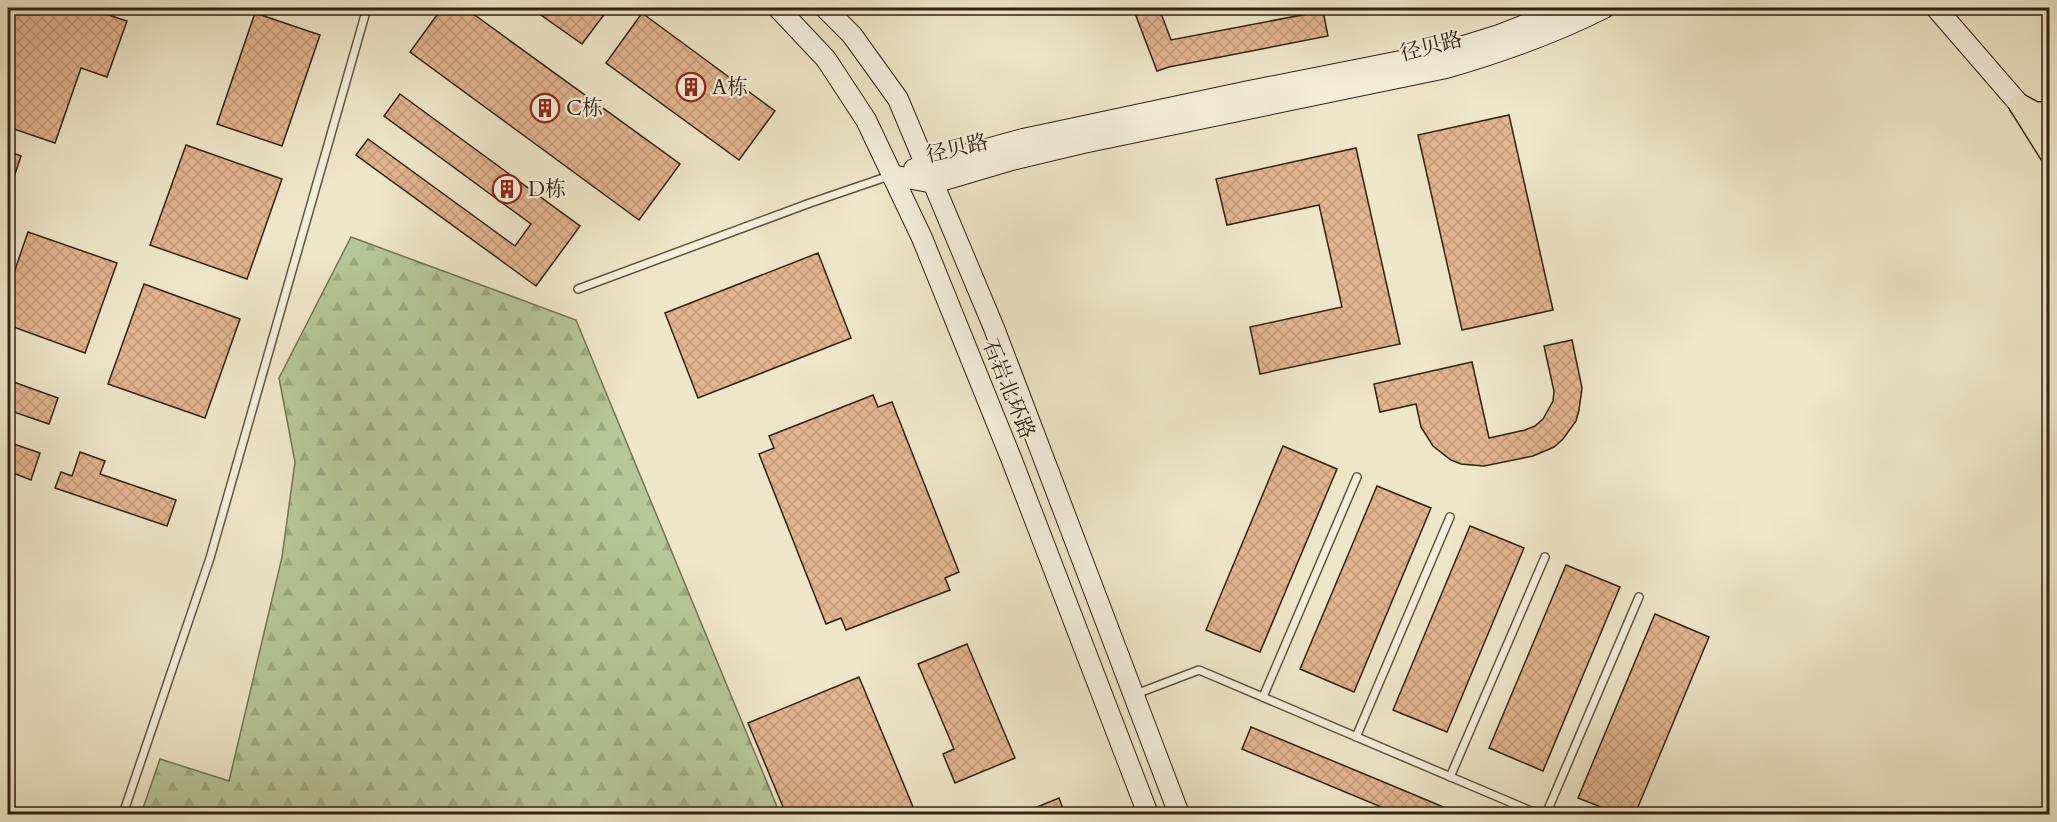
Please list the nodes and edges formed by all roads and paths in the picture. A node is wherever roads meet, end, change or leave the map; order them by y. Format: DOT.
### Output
graph roads {
  1 [pos="367,8"];
  2 [pos="778,8"];
  3 [pos="825,8"];
  4 [pos="1569,8"];
  5 [pos="1604,8"];
  6 [pos="1936,8"];
  7 [pos="2020,105"];
  8 [pos="2049,113"];
  9 [pos="2049,153"];
  10 [pos="930,175"];
  11 [pos="891,176"];
  12 [pos="578,289"];
  13 [pos="1357,477"];
  14 [pos="1450,517"];
  15 [pos="1545,556"];
  16 [pos="1639,597"];
  17 [pos="1134,695"];
  18 [pos="1263,697"];
  19 [pos="1356,737"];
  20 [pos="1450,777"];
  21 [pos="123,814"];
  22 [pos="1148,814"];
  23 [pos="1179,814"];
  24 [pos="1538,814"];
  25 [pos="1546,814"];
  1 -- 21 [label="lane"];
  2 -- 11 [label="main road, 石岩北环路"];
  3 -- 10 [label="main road, 石岩北环路"];
  4 -- 10 [label="main road, 径贝路"];
  5 -- 10 [label="main road, 径贝路"];
  6 -- 7 [label="main road"];
  7 -- 8 [label="main road"];
  7 -- 9 [label="main road"];
  10 -- 11 [label="main road, 径贝路"];
  10 -- 17 [label="main road, 石岩北环路"];
  11 -- 12 [label="lane"];
  11 -- 22 [label="main road, 石岩北环路"];
  13 -- 18 [label="lane"];
  14 -- 19 [label="lane"];
  15 -- 20 [label="lane"];
  16 -- 25 [label="lane"];
  17 -- 18 [label="lane"];
  17 -- 23 [label="main road, 石岩北环路"];
  18 -- 19 [label="lane"];
  19 -- 20 [label="lane"];
  20 -- 24 [label="lane"];
}
